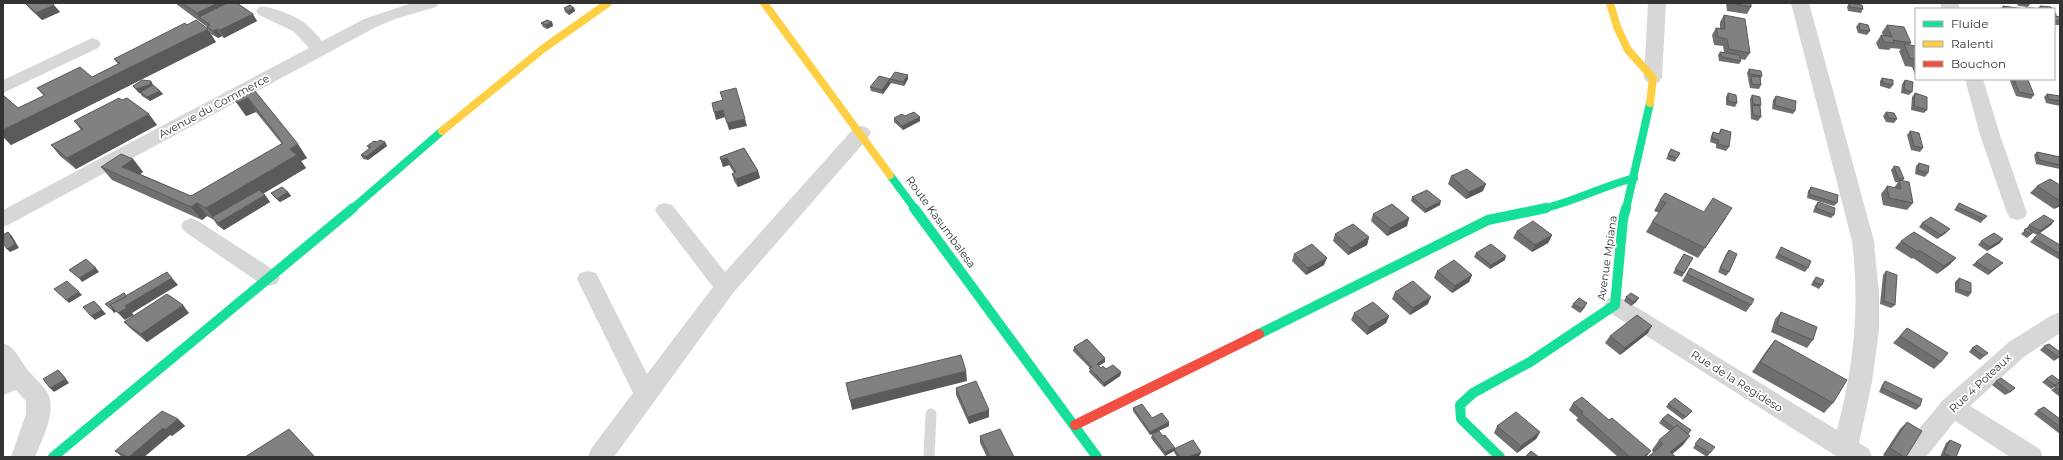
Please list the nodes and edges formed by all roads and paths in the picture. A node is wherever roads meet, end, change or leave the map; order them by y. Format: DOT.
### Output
graph roads {
  1 [pos="430,3"];
  2 [pos="608,3"];
  3 [pos="764,3"];
  4 [pos="1610,3"];
  5 [pos="1657,3"];
  6 [pos="1800,3"];
  7 [pos="265,11"];
  8 [pos="92,44"];
  9 [pos="320,49"];
  10 [pos="1653,78"];
  11 [pos="1974,80"];
  12 [pos="3,87"];
  13 [pos="861,133"];
  14 [pos="1634,178"];
  15 [pos="665,210"];
  16 [pos="2017,213"];
  17 [pos="3,219"];
  18 [pos="191,226"];
  19 [pos="269,278"];
  20 [pos="588,279"];
  21 [pos="725,287"];
  22 [pos="1614,305"];
  23 [pos="2060,321"];
  24 [pos="3,352"];
  25 [pos="11,381"];
  26 [pos="646,395"];
  27 [pos="1952,407"];
  28 [pos="931,414"];
  29 [pos="1075,425"];
  30 [pos="1852,452"];
  31 [pos="23,457"];
  32 [pos="53,457"];
  33 [pos="600,457"];
  34 [pos="929,457"];
  35 [pos="1097,457"];
  36 [pos="1500,457"];
  37 [pos="1911,457"];
  38 [pos="2031,457"];
  1 -- 9 [label="street, Avenue du Commerce"];
  2 -- 19 [label="main road"];
  3 -- 13 [label="main road, Route Kasumbalesa"];
  4 -- 10 [label="main road"];
  5 -- 10 [label="street"];
  6 -- 30 [label="street"];
  7 -- 9 [label="street"];
  8 -- 12 [label="street"];
  9 -- 17 [label="street, Avenue du Commerce"];
  10 -- 14 [label="main road, Avenue Mpiana"];
  11 -- 16 [label="street"];
  13 -- 21 [label="street"];
  13 -- 29 [label="main road, Route Kasumbalesa"];
  14 -- 22 [label="main road, Avenue Mpiana"];
  14 -- 29 [label="main road"];
  15 -- 21 [label="street"];
  18 -- 19 [label="street"];
  19 -- 32 [label="main road"];
  20 -- 26 [label="street"];
  21 -- 26 [label="street"];
  22 -- 30 [label="street, Rue de la Regideso"];
  22 -- 36 [label="main road, Avenue Mpiana"];
  23 -- 27 [label="street, Rue 4 Poteaux"];
  24 -- 25 [label="street"];
  25 -- 31 [label="street"];
  26 -- 33 [label="street"];
  27 -- 37 [label="street, Rue 4 Poteaux"];
  27 -- 38 [label="street"];
  28 -- 34 [label="lane"];
  29 -- 35 [label="main road, Route Kasumbalesa"];
}
